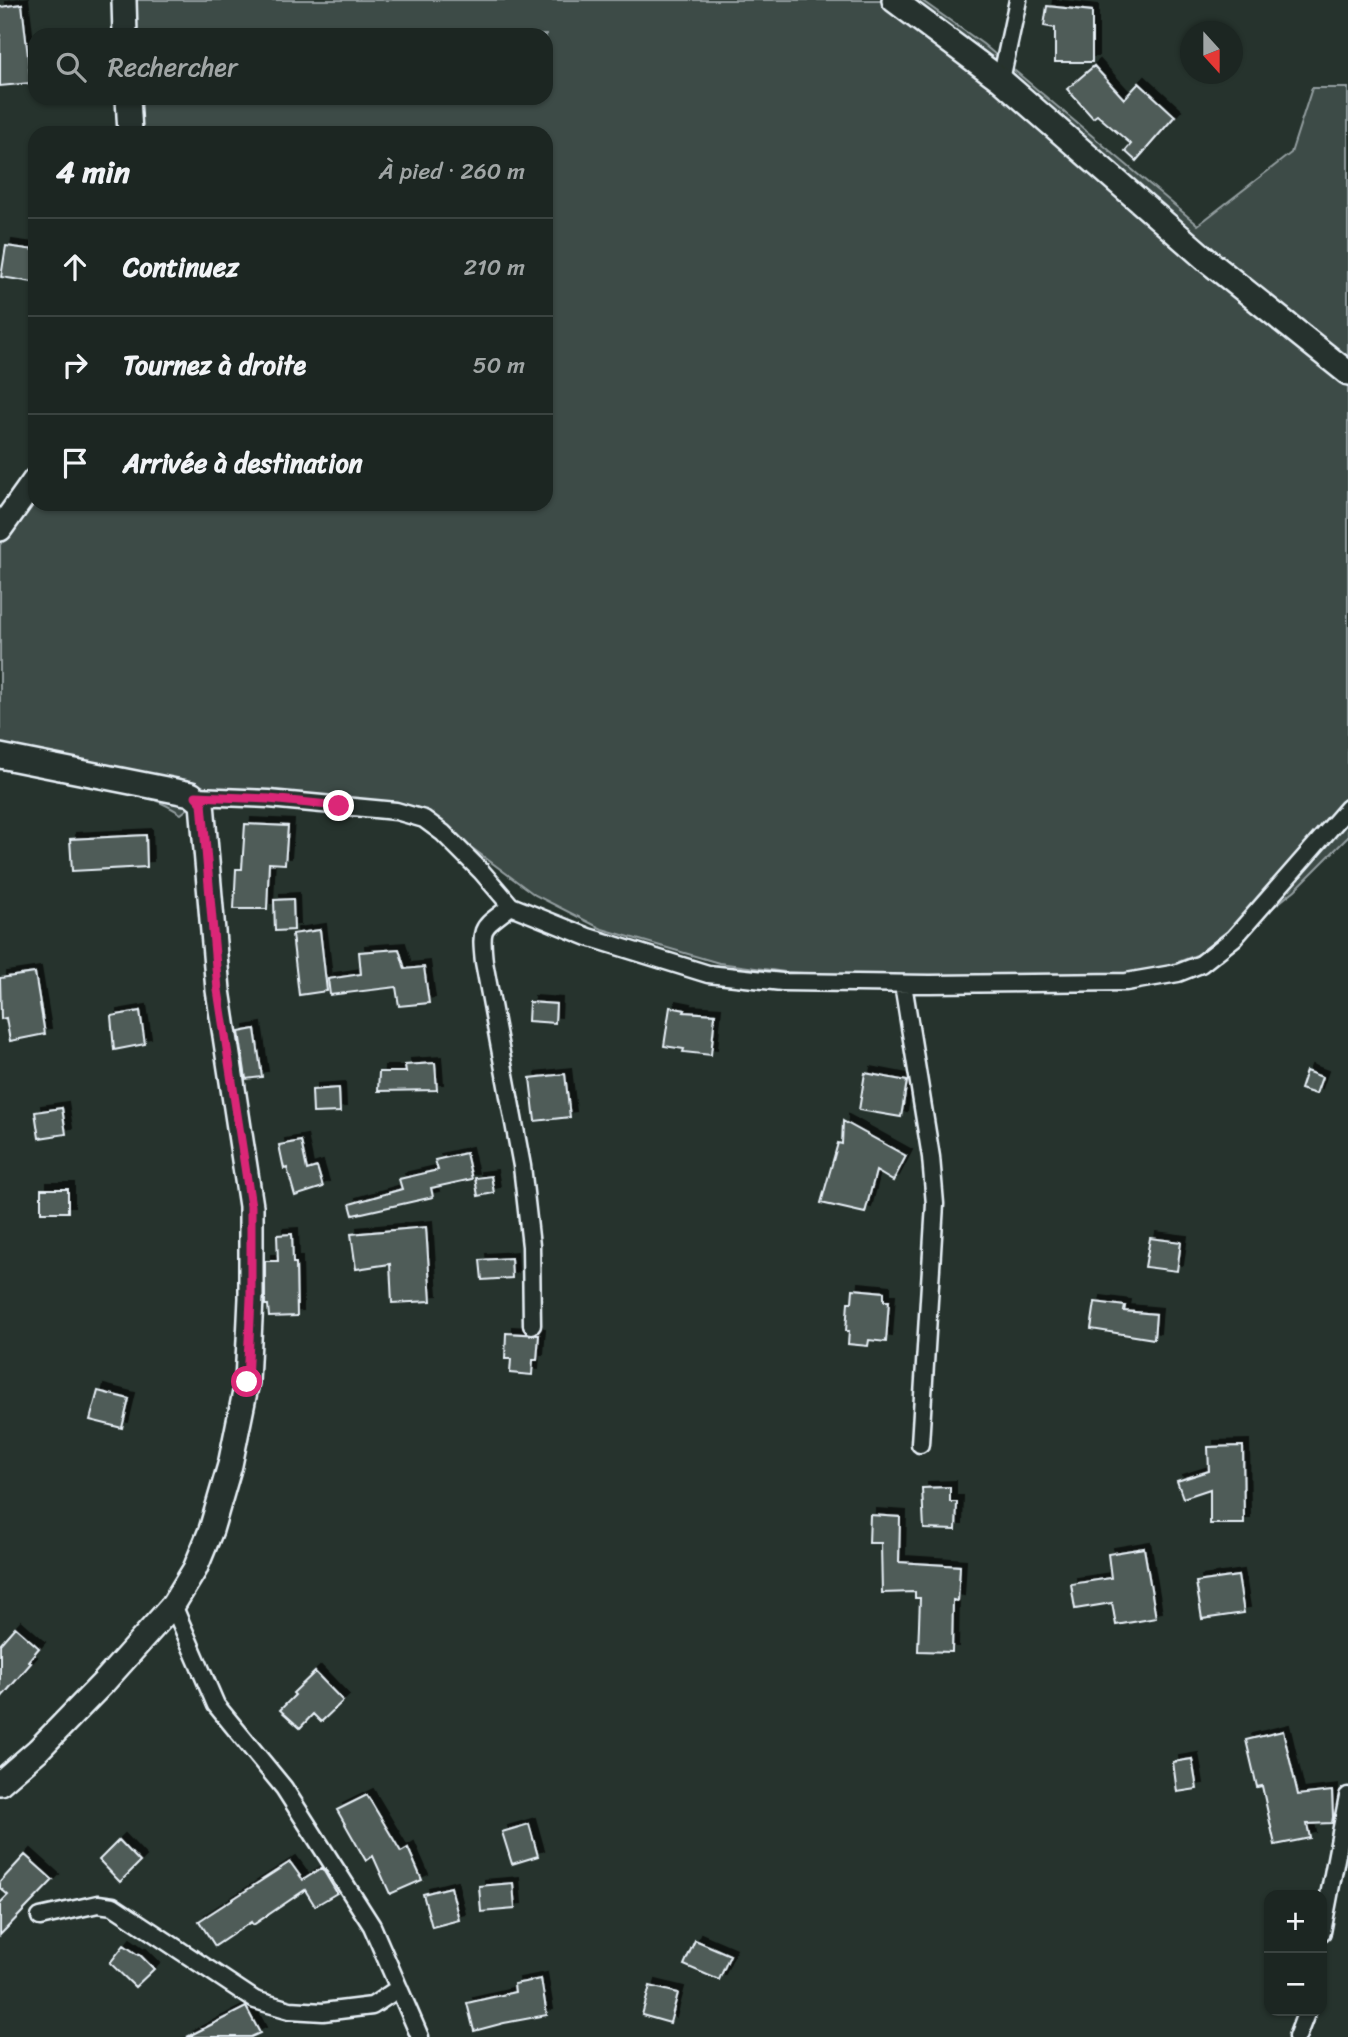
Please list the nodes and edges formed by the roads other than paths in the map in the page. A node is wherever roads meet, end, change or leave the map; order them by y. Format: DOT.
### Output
graph roads {
  1 [pos="124,0"];
  2 [pos="894,0"];
  3 [pos="1018,0"];
  4 [pos="125,28"];
  5 [pos="1001,80"];
  6 [pos="128,105"];
  7 [pos="130,126"];
  8 [pos="1348,373"];
  9 [pos="28,491"];
  10 [pos="0,529"];
  11 [pos="0,755"];
  12 [pos="196,796"];
  13 [pos="1348,808"];
  14 [pos="512,906"];
  15 [pos="903,984"];
  16 [pos="531,1325"];
  17 [pos="920,1444"];
  18 [pos="173,1605"];
  19 [pos="0,1783"];
  20 [pos="1348,1796"];
  21 [pos="1327,1906"];
  22 [pos="40,1917"];
  23 [pos="399,1988"];
  24 [pos="1305,2016"];
  25 [pos="420,2037"];
  26 [pos="1297,2037"];
  1 -- 4 [label="street"];
  2 -- 5 [label="street"];
  3 -- 5 [label="street"];
  5 -- 8 [label="street"];
  6 -- 7 [label="street"];
  9 -- 10 [label="street"];
  11 -- 12 [label="street"];
  12 -- 14 [label="street"];
  12 -- 18 [label="street"];
  13 -- 15 [label="street"];
  14 -- 15 [label="street"];
  14 -- 16 [label="street"];
  15 -- 17 [label="street"];
  18 -- 19 [label="street"];
  18 -- 23 [label="street"];
  20 -- 21 [label="street"];
  22 -- 23 [label="street"];
  23 -- 25 [label="street"];
  24 -- 26 [label="street"];
}
